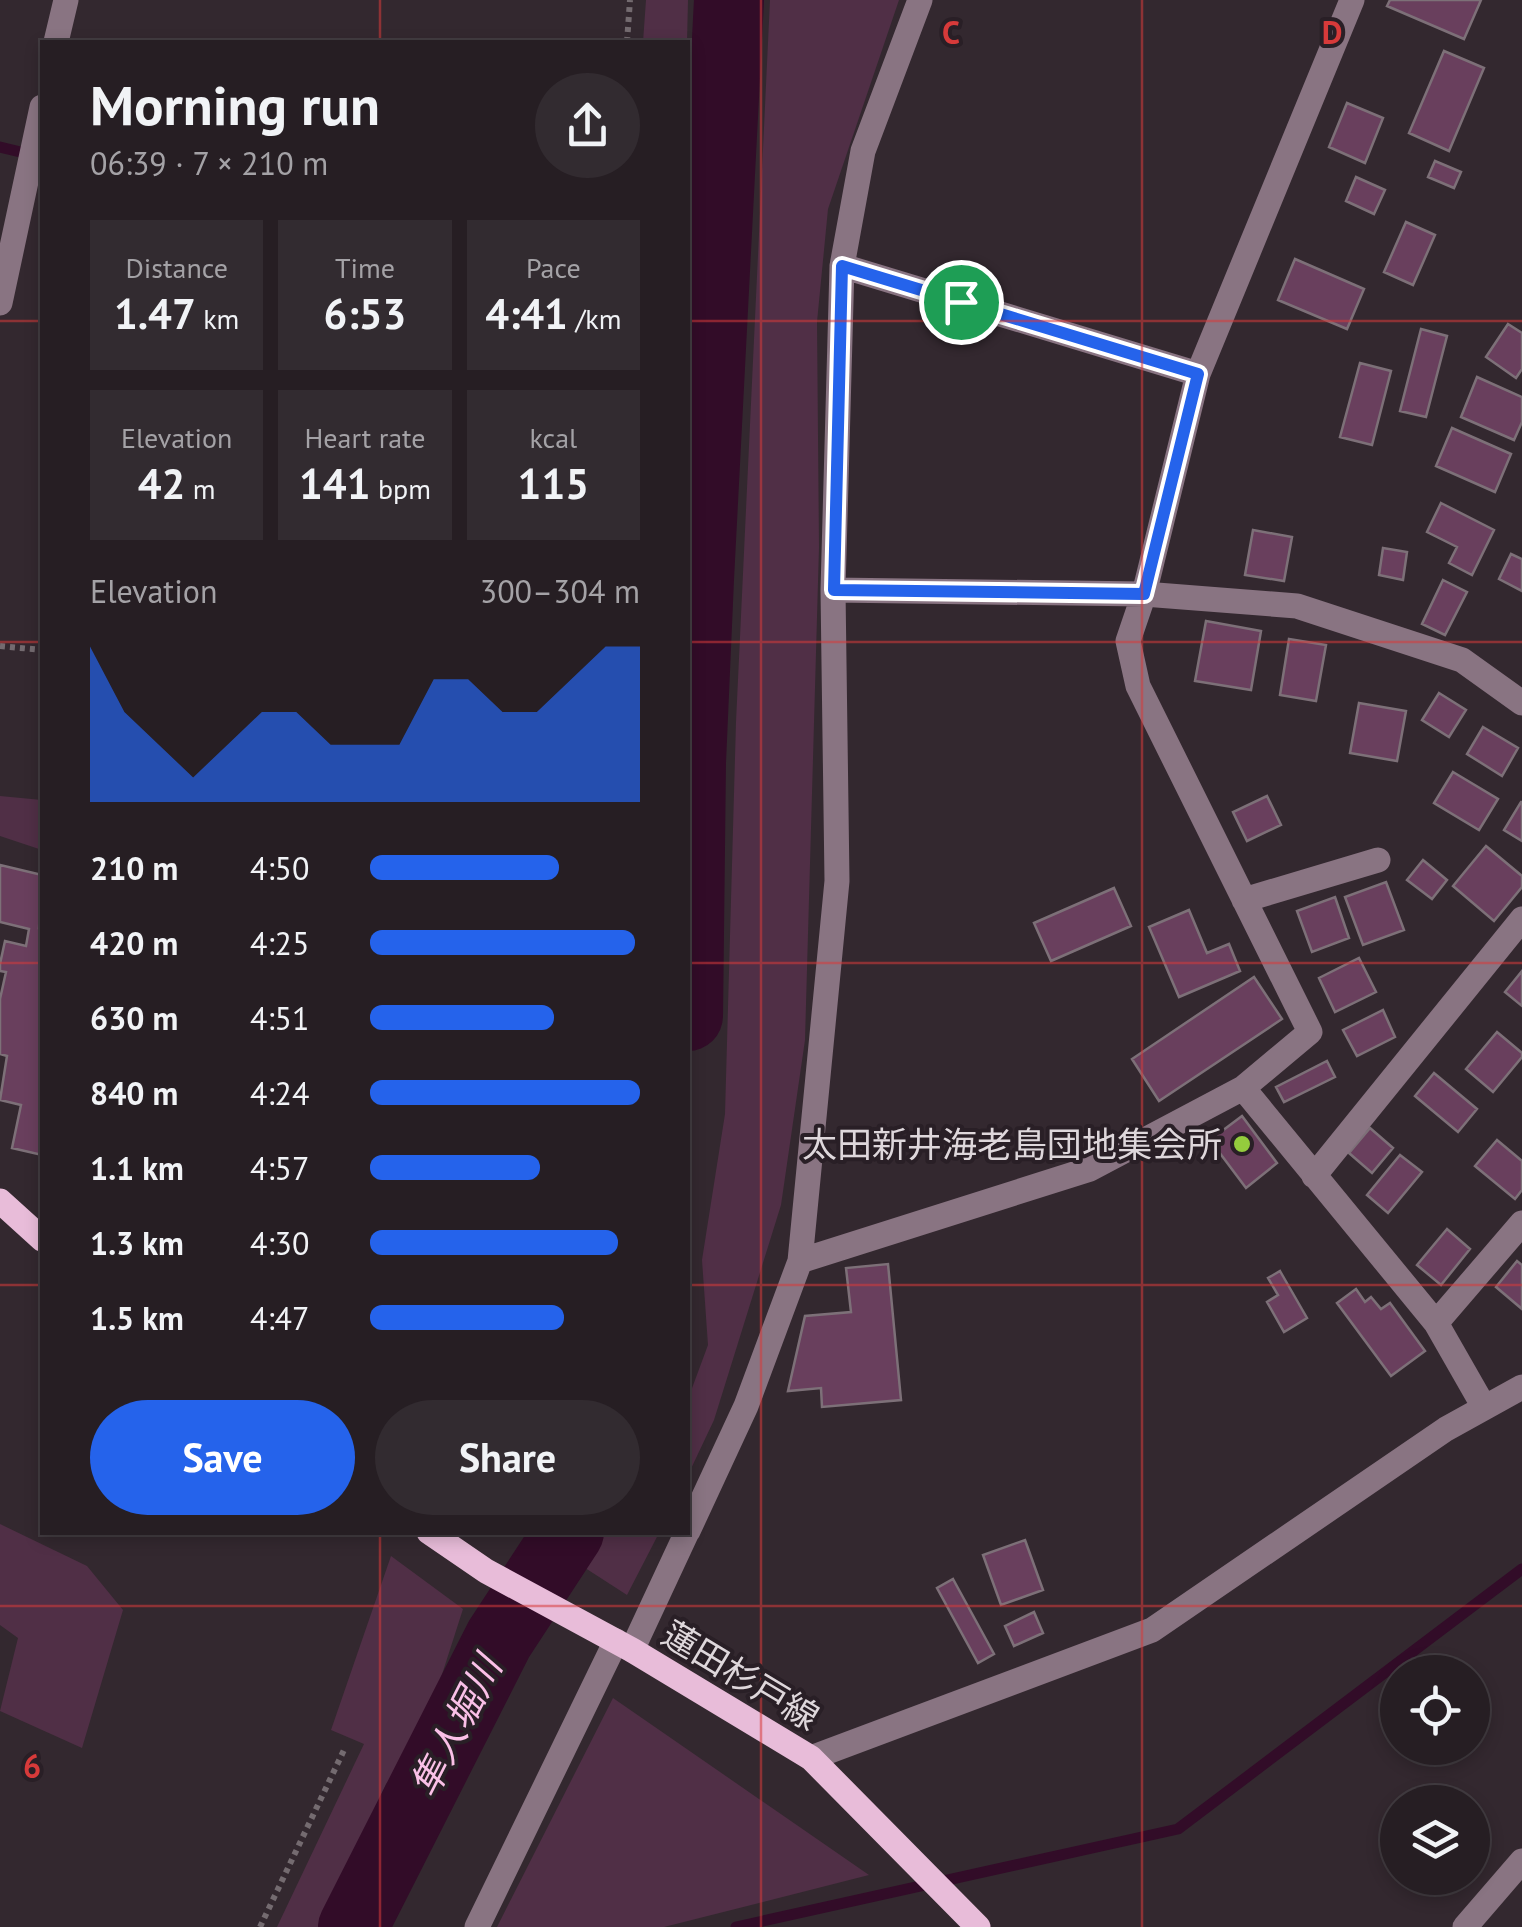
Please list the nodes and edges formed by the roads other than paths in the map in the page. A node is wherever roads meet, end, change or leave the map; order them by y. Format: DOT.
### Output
graph roads {
  1 [pos="66,0"];
  2 [pos="920,0"];
  3 [pos="1352,0"];
  4 [pos="56,40"];
  5 [pos="40,116"];
  6 [pos="842,266"];
  7 [pos="0,303"];
  8 [pos="1198,374"];
  9 [pos="834,590"];
  10 [pos="1144,594"];
  11 [pos="1522,703"];
  12 [pos="1378,860"];
  13 [pos="1244,900"];
  14 [pos="1522,919"];
  15 [pos="1242,1088"];
  16 [pos="1314,1176"];
  17 [pos="0,1201"];
  18 [pos="1522,1223"];
  19 [pos="40,1237"];
  20 [pos="800,1261"];
  21 [pos="1436,1324"];
  22 [pos="1522,1387"];
  23 [pos="1484,1407"];
  24 [pos="690,1526"];
  25 [pos="434,1535"];
  26 [pos="685,1535"];
  27 [pos="624,1646"];
  28 [pos="811,1758"];
  29 [pos="1522,1861"];
  30 [pos="477,1927"];
  31 [pos="978,1927"];
  32 [pos="1465,1927"];
  1 -- 4 [label="street"];
  2 -- 6 [label="street"];
  3 -- 8 [label="street"];
  5 -- 7 [label="street"];
  6 -- 8 [label="street"];
  6 -- 9 [label="street"];
  8 -- 10 [label="street"];
  9 -- 10 [label="street"];
  9 -- 20 [label="street"];
  10 -- 11 [label="street"];
  10 -- 13 [label="street"];
  12 -- 13 [label="street"];
  13 -- 15 [label="street"];
  14 -- 16 [label="street"];
  15 -- 16 [label="street"];
  15 -- 20 [label="street"];
  16 -- 21 [label="street"];
  17 -- 19 [label="main road"];
  18 -- 21 [label="street"];
  20 -- 24 [label="street"];
  21 -- 23 [label="street"];
  22 -- 23 [label="street"];
  23 -- 28 [label="street"];
  25 -- 27 [label="main road, 蓮田杉戸線"];
  26 -- 27 [label="street"];
  27 -- 28 [label="main road, 蓮田杉戸線"];
  27 -- 30 [label="street"];
  28 -- 31 [label="main road, 蓮田杉戸線"];
  29 -- 32 [label="street"];
}
